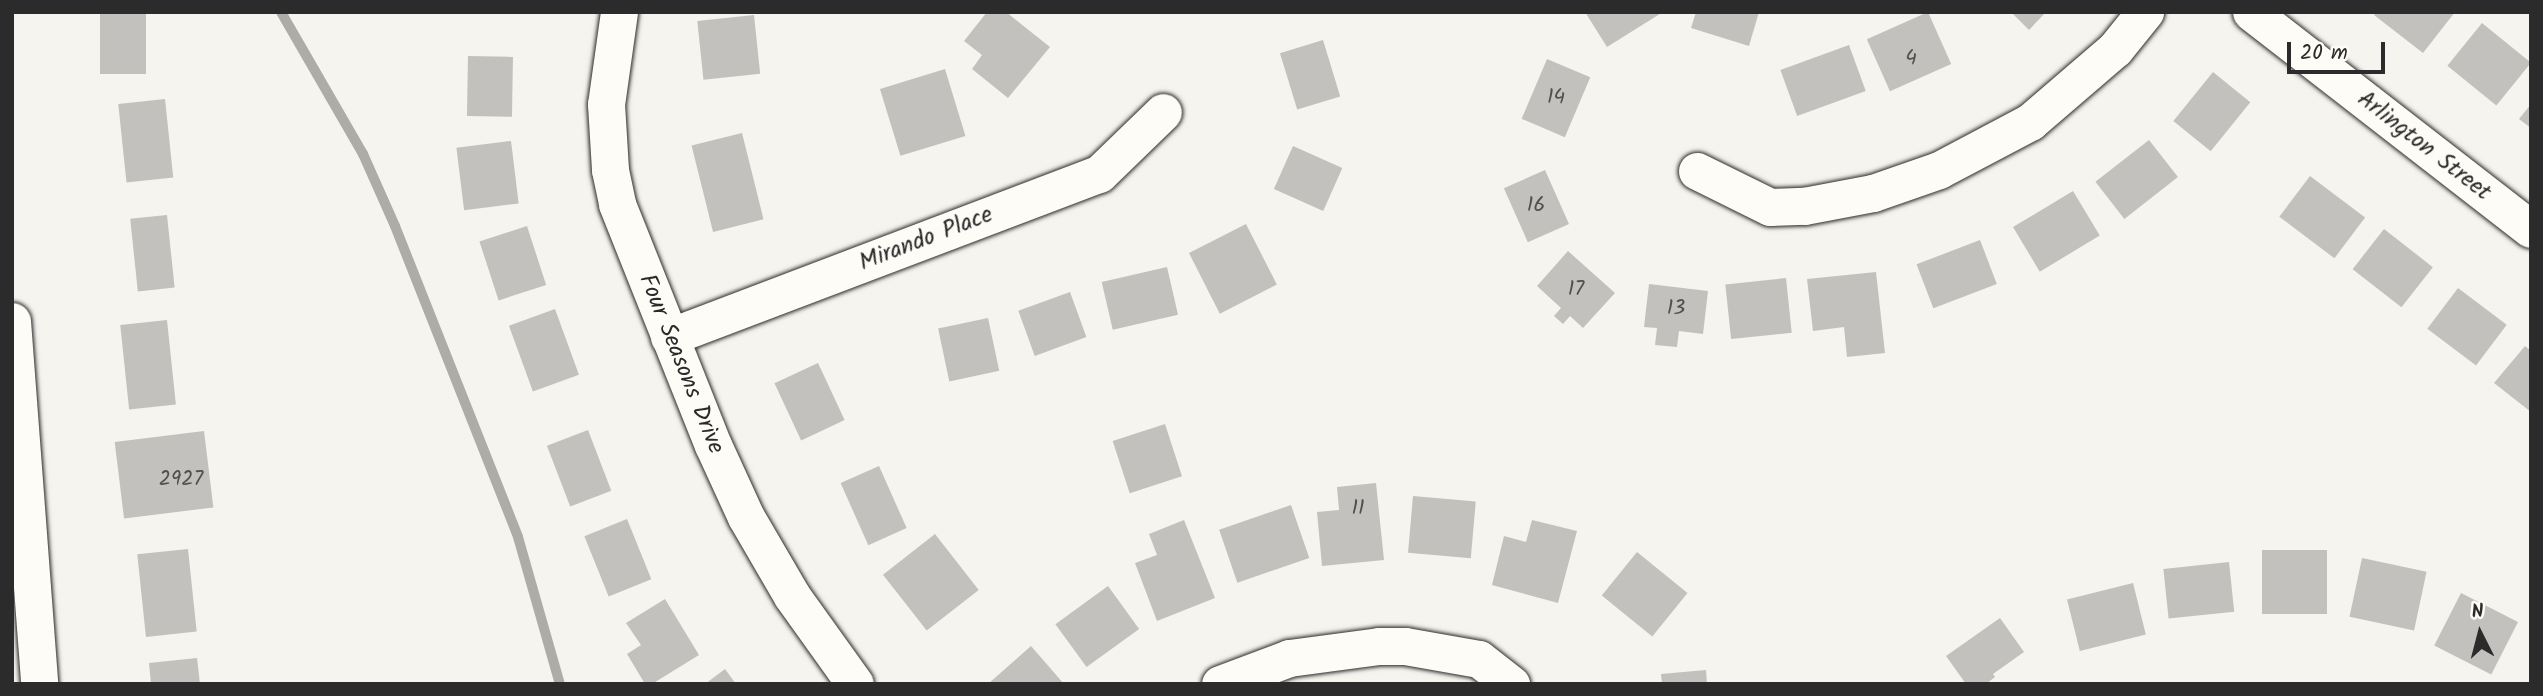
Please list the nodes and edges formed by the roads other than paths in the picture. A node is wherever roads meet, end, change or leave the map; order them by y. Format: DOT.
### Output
graph roads {
  1 [pos="619,12"];
  2 [pos="2145,12"];
  3 [pos="2251,12"];
  4 [pos="1163,111"];
  5 [pos="1697,172"];
  6 [pos="2531,229"];
  7 [pos="12,321"];
  8 [pos="669,337"];
  9 [pos="39,684"];
  10 [pos="855,684"];
  11 [pos="1220,684"];
  12 [pos="1511,684"];
  1 -- 8 [label="street, Four Seasons Drive"];
  2 -- 5 [label="street"];
  3 -- 6 [label="street, Arlington Street"];
  4 -- 8 [label="street, Mirando Place"];
  7 -- 9 [label="street"];
  8 -- 10 [label="street, Four Seasons Drive"];
  11 -- 12 [label="street"];
}
